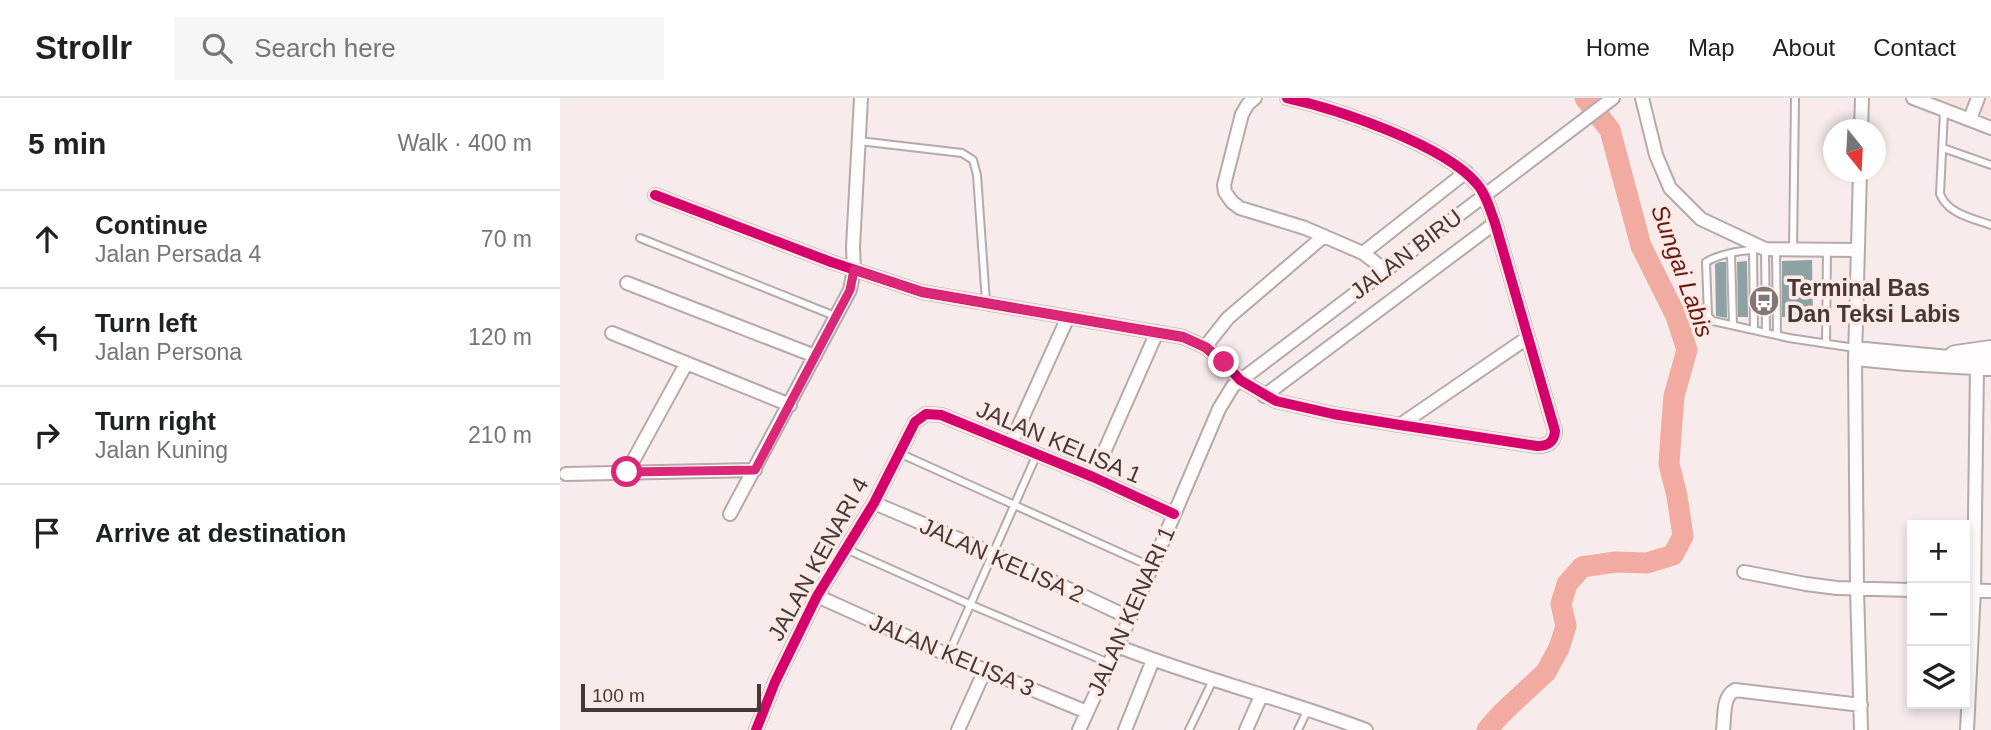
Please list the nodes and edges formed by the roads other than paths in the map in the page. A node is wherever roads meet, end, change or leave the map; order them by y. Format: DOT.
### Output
graph roads {
  1 [pos="861,98"];
  2 [pos="1255,98"];
  3 [pos="1287,98"];
  4 [pos="1613,98"];
  5 [pos="1642,98"];
  6 [pos="1795,98"];
  7 [pos="1862,98"];
  8 [pos="1913,98"];
  9 [pos="1978,98"];
  10 [pos="1927,100"];
  11 [pos="1944,109"];
  12 [pos="1970,118"];
  13 [pos="1861,119"];
  14 [pos="1991,126"];
  15 [pos="859,141"];
  16 [pos="1943,148"];
  17 [pos="1991,165"];
  18 [pos="1466,172"];
  19 [pos="1860,182"];
  20 [pos="655,195"];
  21 [pos="1485,195"];
  22 [pos="1495,223"];
  23 [pos="1991,225"];
  24 [pos="1324,236"];
  25 [pos="640,238"];
  26 [pos="1764,249"];
  27 [pos="1793,249"];
  28 [pos="1827,249"];
  29 [pos="1857,250"];
  30 [pos="1363,253"];
  31 [pos="1731,253"];
  32 [pos="854,270"];
  33 [pos="1385,270"];
  34 [pos="627,282"];
  35 [pos="986,304"];
  36 [pos="837,316"];
  37 [pos="1068,317"];
  38 [pos="1733,325"];
  39 [pos="1754,330"];
  40 [pos="1157,331"];
  41 [pos="1766,332"];
  42 [pos="612,333"];
  43 [pos="1777,335"];
  44 [pos="1527,338"];
  45 [pos="1826,344"];
  46 [pos="1205,347"];
  47 [pos="1855,354"];
  48 [pos="816,356"];
  49 [pos="1979,359"];
  50 [pos="686,364"];
  51 [pos="1991,369"];
  52 [pos="1240,380"];
  53 [pos="1264,396"];
  54 [pos="790,405"];
  55 [pos="926,414"];
  56 [pos="1400,425"];
  57 [pos="1011,443"];
  58 [pos="899,453"];
  59 [pos="1037,454"];
  60 [pos="755,470"];
  61 [pos="627,472"];
  62 [pos="566,474"];
  63 [pos="1093,477"];
  64 [pos="874,503"];
  65 [pos="1015,504"];
  66 [pos="730,514"];
  67 [pos="1174,514"];
  68 [pos="846,549"];
  69 [pos="994,554"];
  70 [pos="1152,566"];
  71 [pos="1744,572"];
  72 [pos="1969,583"];
  73 [pos="1857,589"];
  74 [pos="1907,590"];
  75 [pos="1970,590"];
  76 [pos="1991,590"];
  77 [pos="817,596"];
  78 [pos="969,604"];
  79 [pos="1130,618"];
  80 [pos="1116,646"];
  81 [pos="1968,646"];
  82 [pos="948,655"];
  83 [pos="1153,660"];
  84 [pos="1109,663"];
  85 [pos="985,670"];
  86 [pos="1213,680"];
  87 [pos="1261,696"];
  88 [pos="1861,705"];
  89 [pos="1308,709"];
  90 [pos="1087,712"];
  91 [pos="1360,729"];
  92 [pos="755,730"];
  93 [pos="958,730"];
  94 [pos="1079,730"];
  95 [pos="1125,730"];
  96 [pos="1189,730"];
  97 [pos="1246,730"];
  98 [pos="1298,730"];
  99 [pos="1723,730"];
  100 [pos="1861,730"];
  101 [pos="1967,730"];
  1 -- 15 [label="street"];
  2 -- 24 [label="street"];
  3 -- 18 [label="street"];
  4 -- 21 [label="street, JALAN BIRU"];
  5 -- 26 [label="street"];
  6 -- 27 [label="lane"];
  7 -- 13 [label="street"];
  8 -- 10 [label="street"];
  9 -- 12 [label="street"];
  10 -- 11 [label="street"];
  11 -- 12 [label="street"];
  11 -- 16 [label="lane"];
  12 -- 14 [label="street"];
  15 -- 32 [label="street"];
  15 -- 35 [label="lane"];
  16 -- 17 [label="lane"];
  16 -- 23 [label="lane"];
  18 -- 21 [label="street"];
  18 -- 30 [label="street"];
  19 -- 29 [label="street"];
  20 -- 32 [label="street"];
  21 -- 22 [label="street"];
  21 -- 33 [label="street, JALAN BIRU"];
  22 -- 44 [label="street"];
  22 -- 53 [label="street"];
  24 -- 30 [label="street"];
  24 -- 46 [label="street"];
  25 -- 36 [label="lane"];
  26 -- 27 [label="street"];
  26 -- 31 [label="lane"];
  26 -- 39 [label="lane"];
  26 -- 41 [label="lane"];
  26 -- 43 [label="lane"];
  27 -- 28 [label="street"];
  28 -- 29 [label="street"];
  28 -- 45 [label="lane"];
  29 -- 47 [label="street"];
  30 -- 33 [label="street"];
  31 -- 38 [label="lane"];
  31 -- 38 [label="lane"];
  32 -- 35 [label="street"];
  32 -- 36 [label="street"];
  33 -- 52 [label="street, JALAN BIRU"];
  34 -- 48 [label="street"];
  35 -- 37 [label="street"];
  36 -- 48 [label="street"];
  37 -- 40 [label="street"];
  37 -- 57 [label="street"];
  38 -- 39 [label="lane"];
  39 -- 41 [label="lane"];
  40 -- 46 [label="street"];
  40 -- 63 [label="street"];
  41 -- 43 [label="lane"];
  42 -- 50 [label="street"];
  43 -- 45 [label="lane"];
  44 -- 56 [label="street"];
  44 -- 56 [label="street"];
  45 -- 47 [label="lane"];
  46 -- 52 [label="street"];
  47 -- 49 [label="street"];
  47 -- 49 [label="street"];
  47 -- 73 [label="street"];
  48 -- 54 [label="street"];
  49 -- 51 [label="street"];
  49 -- 72 [label="street"];
  50 -- 54 [label="street"];
  50 -- 61 [label="street"];
  52 -- 53 [label="street"];
  52 -- 67 [label="street, JALAN KENARI 1"];
  53 -- 56 [label="street"];
  54 -- 60 [label="street"];
  55 -- 57 [label="street, JALAN KELISA 1"];
  55 -- 58 [label="street, JALAN KENARI 4"];
  57 -- 59 [label="street, JALAN KELISA 1"];
  58 -- 64 [label="street, JALAN KENARI 4"];
  58 -- 65 [label="lane"];
  59 -- 63 [label="street, JALAN KELISA 1"];
  59 -- 65 [label="lane"];
  60 -- 61 [label="street"];
  60 -- 66 [label="street"];
  61 -- 62 [label="street"];
  63 -- 67 [label="street, JALAN KELISA 1"];
  64 -- 68 [label="street, JALAN KENARI 4"];
  64 -- 69 [label="street, JALAN KELISA 2"];
  65 -- 69 [label="lane"];
  65 -- 70 [label="lane"];
  67 -- 70 [label="street, JALAN KENARI 1"];
  68 -- 77 [label="street, JALAN KENARI 4"];
  68 -- 78 [label="lane"];
  69 -- 78 [label="lane"];
  69 -- 79 [label="street, JALAN KELISA 2"];
  70 -- 79 [label="street, JALAN KENARI 1"];
  71 -- 73 [label="street"];
  73 -- 74 [label="street"];
  73 -- 88 [label="street"];
  75 -- 76 [label="street"];
  77 -- 82 [label="street, JALAN KELISA 3"];
  77 -- 92 [label="street, JALAN KENARI 4"];
  78 -- 82 [label="lane"];
  78 -- 84 [label="lane"];
  79 -- 80 [label="street, JALAN KENARI 1"];
  80 -- 83 [label="street"];
  80 -- 84 [label="street, JALAN KENARI 1"];
  81 -- 101 [label="street"];
  82 -- 85 [label="street, JALAN KELISA 3"];
  83 -- 86 [label="street"];
  83 -- 95 [label="street"];
  84 -- 90 [label="street, JALAN KENARI 1"];
  85 -- 90 [label="street, JALAN KELISA 3"];
  85 -- 93 [label="street"];
  86 -- 87 [label="street"];
  86 -- 96 [label="lane"];
  87 -- 89 [label="street"];
  87 -- 97 [label="street"];
  88 -- 99 [label="street"];
  88 -- 100 [label="street"];
  89 -- 91 [label="street"];
  89 -- 98 [label="lane"];
  90 -- 94 [label="street, JALAN KENARI 1"];
}
